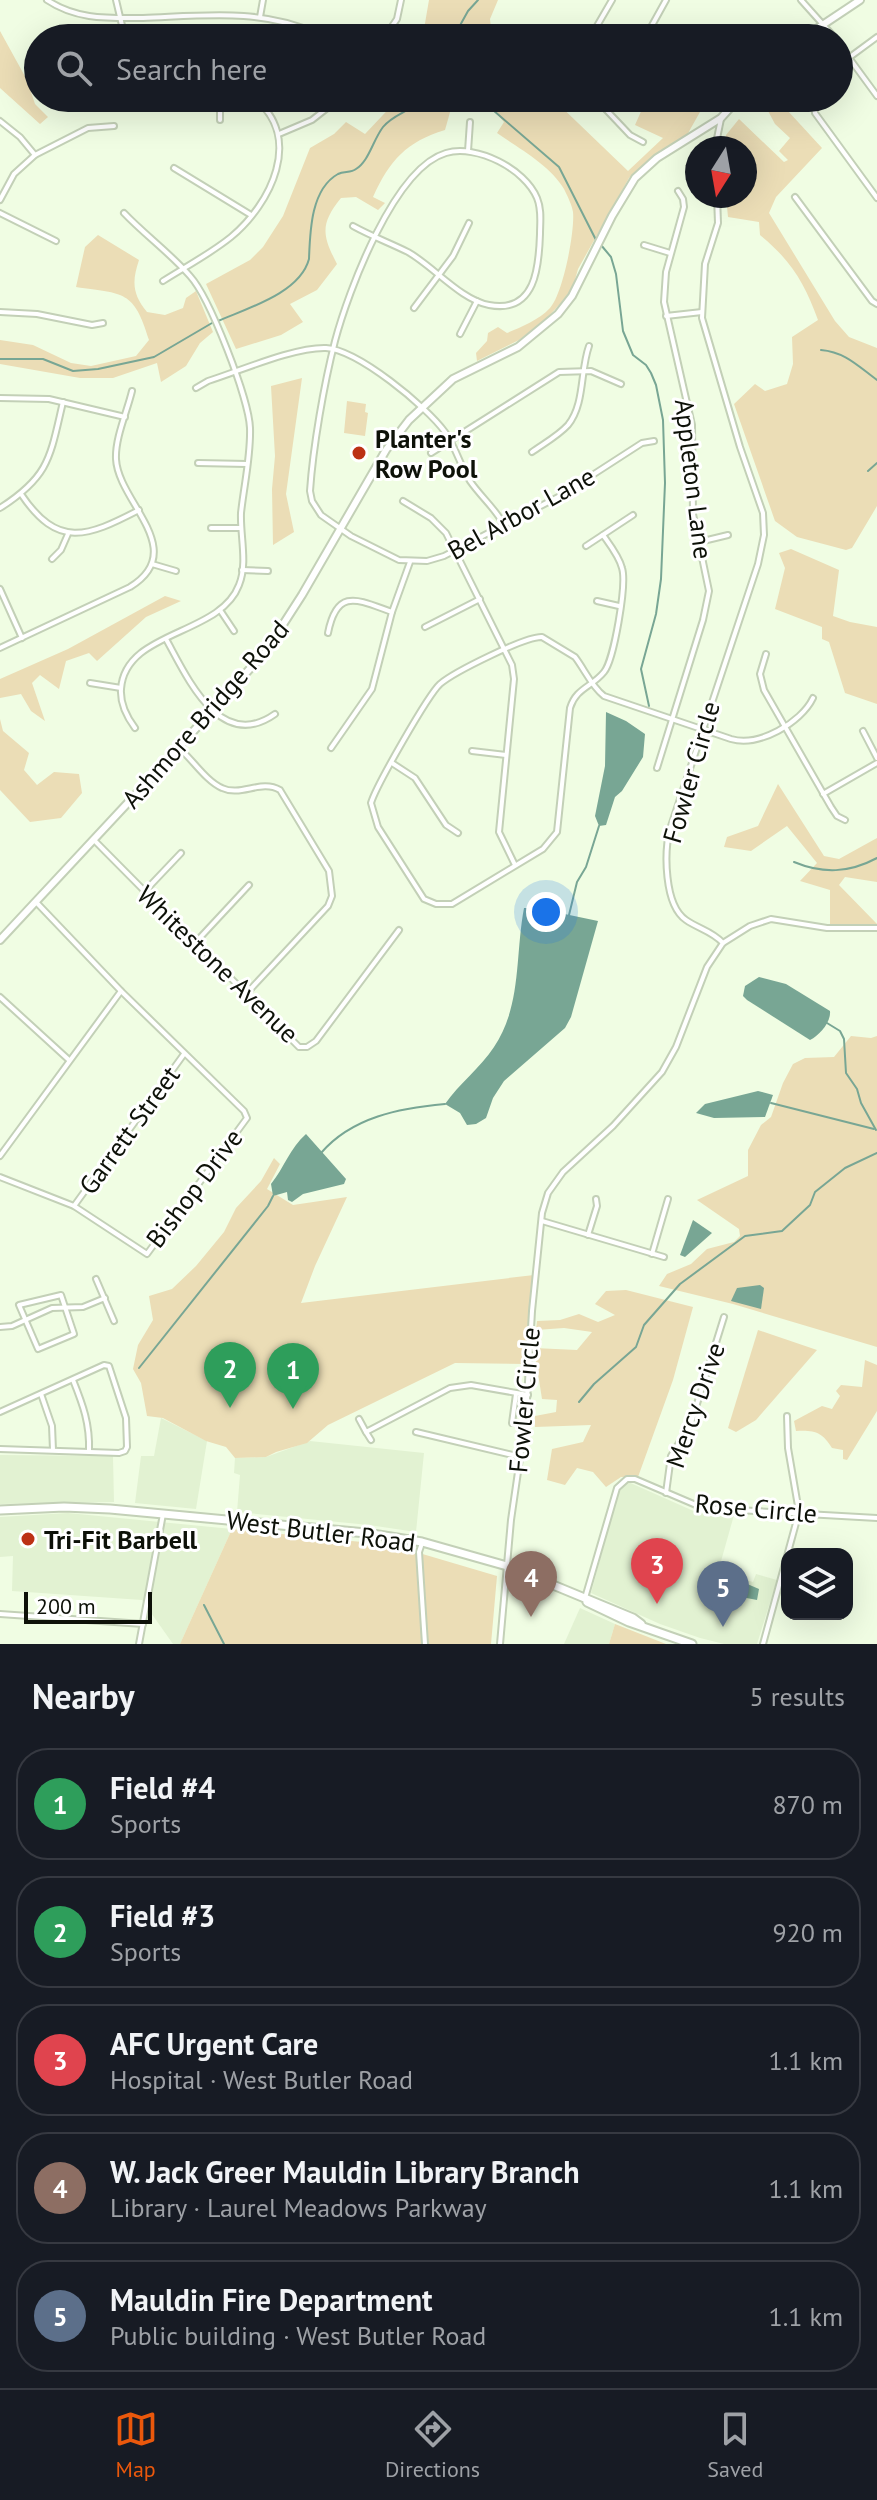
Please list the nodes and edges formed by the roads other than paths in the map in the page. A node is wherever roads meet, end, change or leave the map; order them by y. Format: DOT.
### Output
graph roads {
  1 [pos="47,0"];
  2 [pos="116,0"];
  3 [pos="263,0"];
  4 [pos="401,0"];
  5 [pos="612,0"];
  6 [pos="666,0"];
  7 [pos="801,0"];
  8 [pos="860,0"];
  9 [pos="260,17"];
  10 [pos="119,18"];
  11 [pos="823,23"];
  12 [pos="121,24"];
  13 [pos="292,24"];
  14 [pos="394,24"];
  15 [pos="598,24"];
  16 [pos="653,24"];
  17 [pos="877,37"];
  18 [pos="853,55"];
  19 [pos="853,63"];
  20 [pos="877,96"];
  21 [pos="220,112"];
  22 [pos="267,112"];
  23 [pos="322,112"];
  24 [pos="610,112"];
  25 [pos="726,112"];
  26 [pos="815,112"];
  27 [pos="721,118"];
  28 [pos="220,120"];
  29 [pos="0,121"];
  30 [pos="470,122"];
  31 [pos="114,126"];
  32 [pos="708,127"];
  33 [pos="279,134"];
  34 [pos="718,136"];
  35 [pos="643,142"];
  36 [pos="468,151"];
  37 [pos="35,155"];
  38 [pos="174,168"];
  39 [pos="678,191"];
  40 [pos="795,197"];
  41 [pos="877,198"];
  42 [pos="0,200"];
  43 [pos="718,208"];
  44 [pos="0,213"];
  45 [pos="124,213"];
  46 [pos="251,215"];
  47 [pos="469,223"];
  48 [pos="353,226"];
  49 [pos="375,237"];
  50 [pos="56,241"];
  51 [pos="644,245"];
  52 [pos="670,253"];
  53 [pos="183,269"];
  54 [pos="439,274"];
  55 [pos="163,281"];
  56 [pos="477,301"];
  57 [pos="877,304"];
  58 [pos="414,308"];
  59 [pos="0,312"];
  60 [pos="702,312"];
  61 [pos="666,316"];
  62 [pos="103,323"];
  63 [pos="460,334"];
  64 [pos="589,346"];
  65 [pos="333,349"];
  66 [pos="583,370"];
  67 [pos="234,373"];
  68 [pos="621,384"];
  69 [pos="196,388"];
  70 [pos="132,391"];
  71 [pos="0,398"];
  72 [pos="63,402"];
  73 [pos="421,407"];
  74 [pos="125,417"];
  75 [pos="450,440"];
  76 [pos="654,441"];
  77 [pos="532,452"];
  78 [pos="431,453"];
  79 [pos="198,463"];
  80 [pos="247,464"];
  81 [pos="21,494"];
  82 [pos="403,501"];
  83 [pos="0,508"];
  84 [pos="139,510"];
  85 [pos="633,515"];
  86 [pos="504,525"];
  87 [pos="211,528"];
  88 [pos="240,528"];
  89 [pos="340,529"];
  90 [pos="68,534"];
  91 [pos="603,535"];
  92 [pos="728,535"];
  93 [pos="699,542"];
  94 [pos="586,546"];
  95 [pos="455,550"];
  96 [pos="52,559"];
  97 [pos="410,562"];
  98 [pos="152,564"];
  99 [pos="242,570"];
  100 [pos="176,571"];
  101 [pos="268,571"];
  102 [pos="0,589"];
  103 [pos="480,599"];
  104 [pos="597,601"];
  105 [pos="619,606"];
  106 [pos="220,610"];
  107 [pos="392,612"];
  108 [pos="425,627"];
  109 [pos="234,631"];
  110 [pos="328,633"];
  111 [pos="22,638"];
  112 [pos="166,639"];
  113 [pos="0,648"];
  114 [pos="506,649"];
  115 [pos="766,654"];
  116 [pos="591,682"];
  117 [pos="90,683"];
  118 [pos="121,688"];
  119 [pos="813,698"];
  120 [pos="213,709"];
  121 [pos="275,714"];
  122 [pos="671,720"];
  123 [pos="784,725"];
  124 [pos="135,728"];
  125 [pos="702,730"];
  126 [pos="863,731"];
  127 [pos="178,747"];
  128 [pos="331,748"];
  129 [pos="472,751"];
  130 [pos="506,755"];
  131 [pos="877,760"];
  132 [pos="392,763"];
  133 [pos="657,768"];
  134 [pos="823,794"];
  135 [pos="845,820"];
  136 [pos="458,833"];
  137 [pos="94,840"];
  138 [pos="181,853"];
  139 [pos="515,865"];
  140 [pos="249,885"];
  141 [pos="144,892"];
  142 [pos="36,902"];
  143 [pos="877,928"];
  144 [pos="399,930"];
  145 [pos="0,940"];
  146 [pos="195,943"];
  147 [pos="723,943"];
  148 [pos="121,991"];
  149 [pos="246,994"];
  150 [pos="0,997"];
  151 [pos="184,1054"];
  152 [pos="69,1060"];
  153 [pos="0,1156"];
  154 [pos="0,1177"];
  155 [pos="596,1199"];
  156 [pos="668,1199"];
  157 [pos="74,1206"];
  158 [pos="542,1221"];
  159 [pos="588,1235"];
  160 [pos="652,1254"];
  161 [pos="664,1257"];
  162 [pos="96,1279"];
  163 [pos="105,1298"];
  164 [pos="64,1309"];
  165 [pos="724,1317"];
  166 [pos="26,1320"];
  167 [pos="114,1321"];
  168 [pos="0,1327"];
  169 [pos="73,1380"];
  170 [pos="516,1393"];
  171 [pos="41,1394"];
  172 [pos="528,1395"];
  173 [pos="0,1412"];
  174 [pos="787,1416"];
  175 [pos="359,1419"];
  176 [pos="512,1423"];
  177 [pos="366,1432"];
  178 [pos="416,1432"];
  179 [pos="371,1440"];
  180 [pos="0,1449"];
  181 [pos="53,1450"];
  182 [pos="89,1451"];
  183 [pos="521,1457"];
  184 [pos="666,1493"];
  185 [pos="0,1510"];
  186 [pos="799,1512"];
  187 [pos="163,1514"];
  188 [pos="877,1518"];
  189 [pos="422,1542"];
  190 [pos="507,1566"];
  191 [pos="585,1599"];
  192 [pos="0,1614"];
  193 [pos="143,1624"];
  194 [pos="139,1644"];
  195 [pos="425,1644"];
  196 [pos="500,1644"];
  197 [pos="692,1644"];
  198 [pos="763,1644"];
  1 -- 10 [label="street"];
  2 -- 10 [label="street"];
  3 -- 9 [label="street"];
  4 -- 14 [label="street"];
  5 -- 15 [label="street"];
  6 -- 16 [label="street"];
  7 -- 11 [label="street"];
  8 -- 11 [label="main road"];
  9 -- 10 [label="street"];
  9 -- 13 [label="street"];
  10 -- 12 [label="street"];
  17 -- 18 [label="street"];
  19 -- 20 [label="street"];
  21 -- 28 [label="street"];
  22 -- 33 [label="street"];
  23 -- 33 [label="street"];
  24 -- 35 [label="street"];
  25 -- 27 [label="main road, Ashmore Bridge Road"];
  26 -- 41 [label="street"];
  27 -- 32 [label="main road, Ashmore Bridge Road"];
  27 -- 34 [label="street"];
  29 -- 37 [label="street"];
  30 -- 36 [label="street"];
  31 -- 37 [label="street"];
  32 -- 34 [label="street"];
  32 -- 73 [label="main road, Ashmore Bridge Road"];
  33 -- 46 [label="street"];
  36 -- 49 [label="street"];
  36 -- 56 [label="street"];
  37 -- 42 [label="street"];
  38 -- 46 [label="street"];
  39 -- 52 [label="street, Appleton Lane"];
  40 -- 57 [label="street"];
  43 -- 60 [label="street, Fowler Circle"];
  44 -- 50 [label="street"];
  45 -- 53 [label="street"];
  46 -- 53 [label="street"];
  47 -- 54 [label="street"];
  48 -- 49 [label="street"];
  49 -- 54 [label="street"];
  49 -- 65 [label="street, Bel Arbor Lane"];
  51 -- 52 [label="street"];
  52 -- 61 [label="street, Appleton Lane"];
  53 -- 55 [label="street"];
  53 -- 67 [label="street"];
  54 -- 56 [label="street"];
  54 -- 58 [label="street"];
  56 -- 63 [label="street"];
  59 -- 62 [label="street"];
  60 -- 61 [label="street"];
  60 -- 125 [label="street, Fowler Circle"];
  61 -- 93 [label="street, Appleton Lane"];
  64 -- 66 [label="street"];
  65 -- 67 [label="street"];
  65 -- 73 [label="street"];
  65 -- 89 [label="street, Bel Arbor Lane"];
  66 -- 68 [label="street"];
  66 -- 75 [label="street"];
  66 -- 77 [label="street"];
  67 -- 69 [label="street"];
  67 -- 80 [label="street"];
  70 -- 74 [label="street"];
  71 -- 72 [label="street"];
  72 -- 74 [label="street"];
  72 -- 81 [label="street"];
  73 -- 75 [label="street"];
  73 -- 89 [label="main road, Ashmore Bridge Road"];
  74 -- 84 [label="street"];
  75 -- 78 [label="street"];
  75 -- 86 [label="street"];
  76 -- 86 [label="street, Bel Arbor Lane"];
  79 -- 80 [label="street"];
  80 -- 88 [label="street"];
  81 -- 83 [label="street"];
  81 -- 90 [label="street"];
  82 -- 95 [label="street"];
  84 -- 90 [label="street"];
  84 -- 98 [label="street"];
  85 -- 91 [label="street"];
  86 -- 95 [label="street, Bel Arbor Lane"];
  87 -- 88 [label="street"];
  88 -- 99 [label="street"];
  89 -- 97 [label="street, Bel Arbor Lane"];
  89 -- 120 [label="main road, Ashmore Bridge Road"];
  90 -- 96 [label="street"];
  91 -- 94 [label="street"];
  91 -- 105 [label="street"];
  92 -- 93 [label="street"];
  93 -- 122 [label="street, Appleton Lane"];
  95 -- 97 [label="street, Bel Arbor Lane"];
  95 -- 103 [label="street"];
  97 -- 107 [label="street"];
  98 -- 100 [label="street"];
  98 -- 111 [label="street"];
  99 -- 101 [label="street"];
  99 -- 106 [label="street"];
  102 -- 111 [label="street"];
  103 -- 108 [label="street"];
  103 -- 114 [label="street"];
  104 -- 105 [label="street"];
  105 -- 116 [label="street"];
  106 -- 109 [label="street"];
  106 -- 112 [label="street"];
  107 -- 110 [label="street"];
  107 -- 128 [label="street"];
  111 -- 113 [label="street"];
  112 -- 118 [label="street"];
  112 -- 120 [label="street"];
  114 -- 116 [label="street"];
  114 -- 130 [label="street"];
  114 -- 132 [label="street"];
  115 -- 123 [label="street"];
  116 -- 122 [label="street"];
  116 -- 139 [label="street"];
  117 -- 118 [label="street"];
  118 -- 124 [label="street"];
  119 -- 123 [label="street"];
  120 -- 121 [label="street"];
  120 -- 127 [label="main road, Ashmore Bridge Road"];
  122 -- 125 [label="street"];
  122 -- 133 [label="street, Appleton Lane"];
  123 -- 125 [label="street"];
  123 -- 134 [label="street"];
  125 -- 147 [label="street, Fowler Circle"];
  126 -- 131 [label="street"];
  127 -- 137 [label="main road, Ashmore Bridge Road"];
  127 -- 149 [label="street"];
  129 -- 130 [label="street"];
  130 -- 139 [label="street"];
  131 -- 134 [label="street"];
  132 -- 136 [label="street"];
  132 -- 139 [label="street"];
  134 -- 135 [label="street"];
  137 -- 141 [label="street, Whitestone Avenue"];
  137 -- 142 [label="main road, Ashmore Bridge Road"];
  138 -- 141 [label="street"];
  140 -- 146 [label="street"];
  141 -- 146 [label="street, Whitestone Avenue"];
  142 -- 145 [label="main road, Ashmore Bridge Road"];
  142 -- 148 [label="street, Bishop Drive"];
  143 -- 147 [label="street"];
  144 -- 149 [label="street, Whitestone Avenue"];
  146 -- 149 [label="street, Whitestone Avenue"];
  147 -- 158 [label="street, Fowler Circle"];
  148 -- 151 [label="street, Bishop Drive"];
  148 -- 152 [label="street"];
  150 -- 152 [label="street"];
  151 -- 157 [label="street, Garrett Street"];
  151 -- 157 [label="street, Bishop Drive"];
  152 -- 153 [label="street"];
  154 -- 157 [label="street, Bishop Drive"];
  155 -- 159 [label="street"];
  156 -- 160 [label="street"];
  158 -- 159 [label="street"];
  158 -- 172 [label="street, Fowler Circle"];
  159 -- 160 [label="street"];
  160 -- 161 [label="street"];
  162 -- 163 [label="street"];
  163 -- 164 [label="street"];
  163 -- 167 [label="street"];
  164 -- 166 [label="street"];
  164 -- 166 [label="street"];
  164 -- 166 [label="street"];
  165 -- 184 [label="street, Mercy Drive"];
  166 -- 168 [label="street"];
  169 -- 171 [label="street"];
  169 -- 182 [label="street"];
  169 -- 182 [label="street"];
  170 -- 172 [label="street"];
  170 -- 176 [label="street"];
  170 -- 177 [label="street"];
  171 -- 173 [label="street"];
  171 -- 181 [label="street"];
  172 -- 183 [label="street, Fowler Circle"];
  174 -- 186 [label="street"];
  175 -- 177 [label="street"];
  177 -- 179 [label="street"];
  178 -- 183 [label="street"];
  180 -- 181 [label="street"];
  181 -- 182 [label="street"];
  183 -- 190 [label="street, Fowler Circle"];
  184 -- 186 [label="street, Rose Circle"];
  184 -- 191 [label="street, Rose Circle"];
  185 -- 187 [label="main road, West Butler Road"];
  186 -- 188 [label="street, Rose Circle"];
  186 -- 198 [label="street"];
  187 -- 189 [label="main road, West Butler Road"];
  187 -- 193 [label="street"];
  189 -- 190 [label="main road, West Butler Road"];
  189 -- 195 [label="street"];
  190 -- 191 [label="main road, West Butler Road"];
  190 -- 196 [label="street, Fowler Circle"];
  191 -- 197 [label="main road, West Butler Road"];
  192 -- 193 [label="street"];
  193 -- 194 [label="street"];
}
